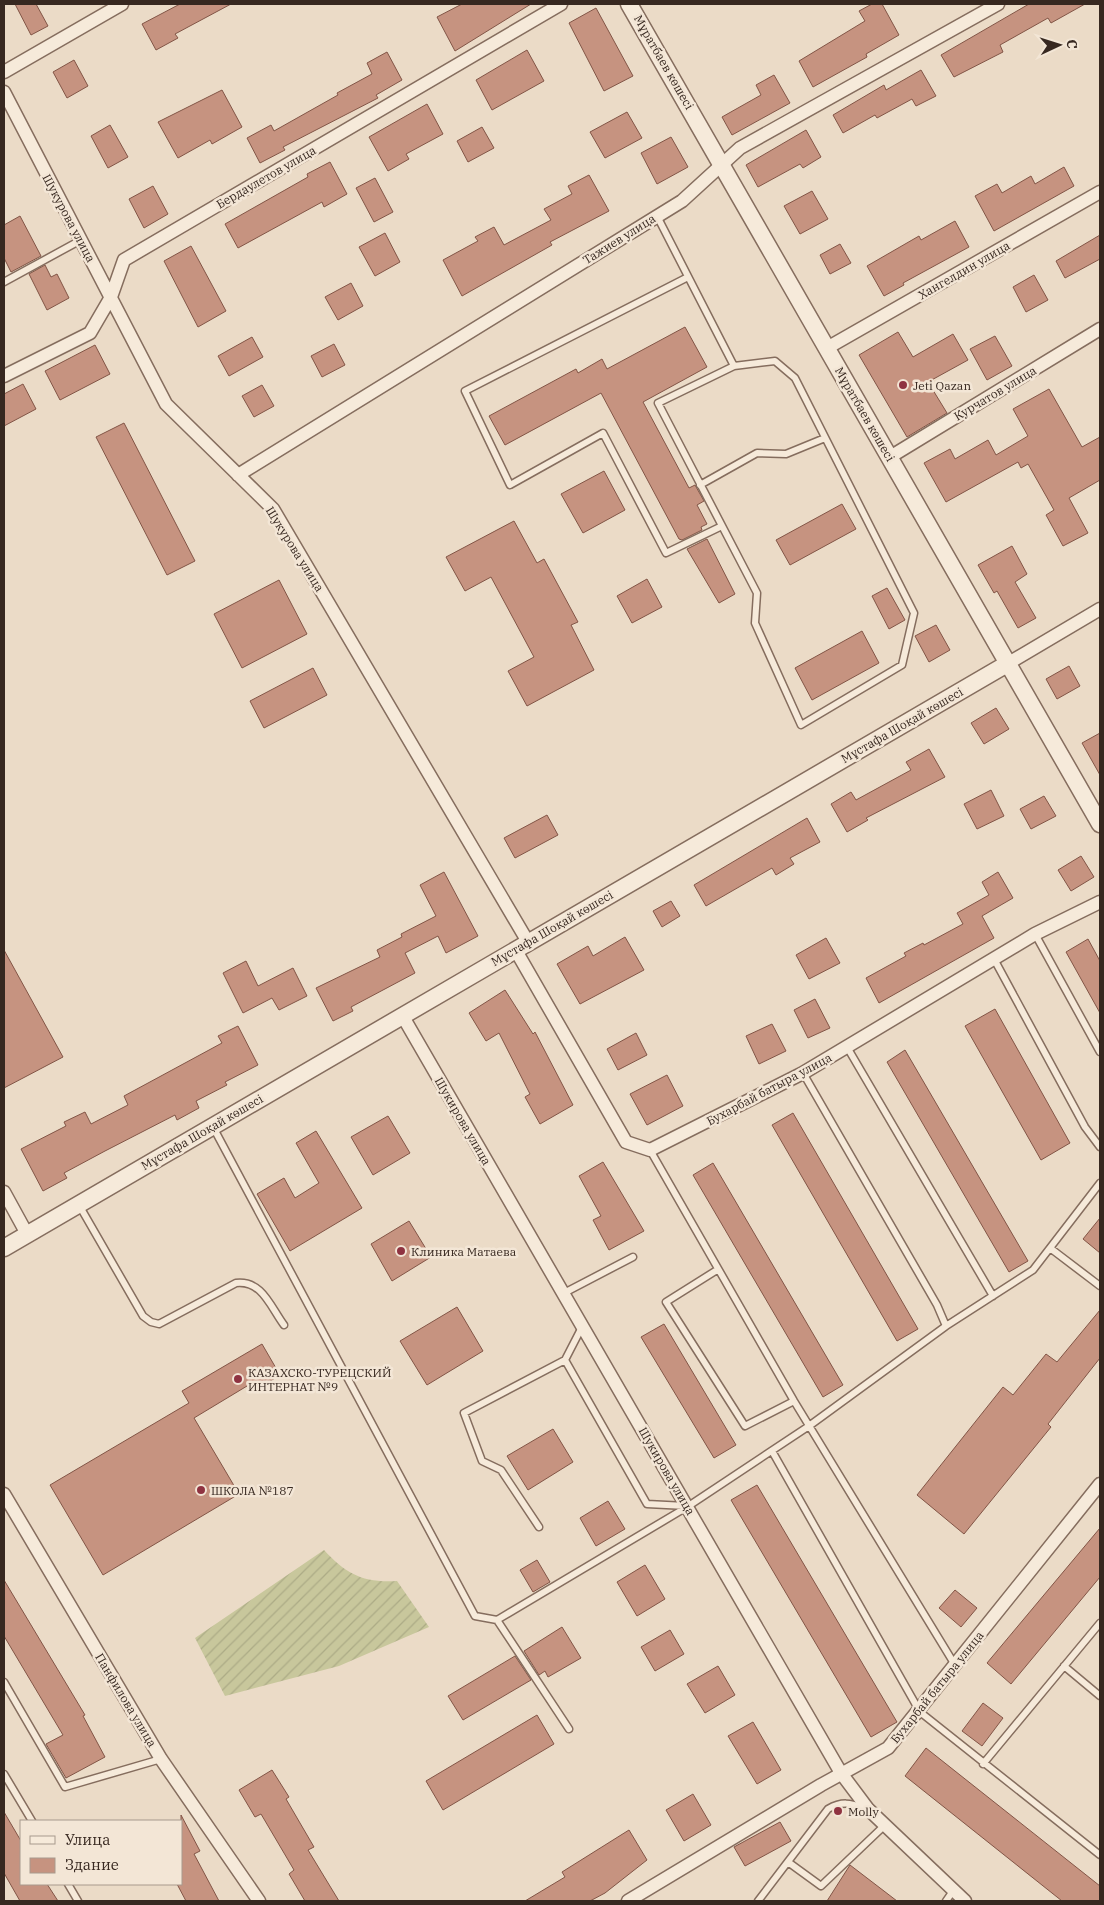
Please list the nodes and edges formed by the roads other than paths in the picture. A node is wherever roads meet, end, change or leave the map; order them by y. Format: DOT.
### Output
graph roads {
  1 [pos="122,4"];
  2 [pos="561,4"];
  3 [pos="629,4"];
  4 [pos="998,4"];
  5 [pos="4,72"];
  6 [pos="4,92"];
  7 [pos="722,162"];
  8 [pos="1100,192"];
  9 [pos="657,216"];
  10 [pos="81,240"];
  11 [pos="688,277"];
  12 [pos="4,282"];
  13 [pos="110,297"];
  14 [pos="1100,329"];
  15 [pos="827,348"];
  16 [pos="734,366"];
  17 [pos="4,376"];
  18 [pos="825,438"];
  19 [pos="890,457"];
  20 [pos="238,475"];
  21 [pos="700,485"];
  22 [pos="722,526"];
  23 [pos="1100,610"];
  24 [pos="1007,664"];
  25 [pos="1100,824"];
  26 [pos="1100,902"];
  27 [pos="1035,934"];
  28 [pos="521,946"];
  29 [pos="994,959"];
  30 [pos="402,1015"];
  31 [pos="847,1047"];
  32 [pos="1100,1052"];
  33 [pos="803,1074"];
  34 [pos="213,1126"];
  35 [pos="1100,1147"];
  36 [pos="650,1150"];
  37 [pos="1100,1183"];
  38 [pos="4,1192"];
  39 [pos="78,1204"];
  40 [pos="27,1234"];
  41 [pos="4,1248"];
  42 [pos="1050,1248"];
  43 [pos="633,1257"];
  44 [pos="717,1270"];
  45 [pos="1100,1286"];
  46 [pos="564,1293"];
  47 [pos="993,1296"];
  48 [pos="284,1325"];
  49 [pos="583,1325"];
  50 [pos="946,1326"];
  51 [pos="565,1360"];
  52 [pos="794,1402"];
  53 [pos="809,1426"];
  54 [pos="772,1451"];
  55 [pos="1100,1484"];
  56 [pos="4,1494"];
  57 [pos="687,1507"];
  58 [pos="8,1511"];
  59 [pos="539,1527"];
  60 [pos="497,1620"];
  61 [pos="1100,1623"];
  62 [pos="955,1665"];
  63 [pos="1064,1666"];
  64 [pos="4,1682"];
  65 [pos="1100,1696"];
  66 [pos="920,1712"];
  67 [pos="568,1729"];
  68 [pos="161,1759"];
  69 [pos="983,1764"];
  70 [pos="841,1773"];
  71 [pos="4,1774"];
  72 [pos="868,1809"];
  73 [pos="31,1820"];
  74 [pos="885,1825"];
  75 [pos="1100,1855"];
  76 [pos="788,1862"];
  77 [pos="69,1885"];
  78 [pos="949,1896"];
  79 [pos="78,1901"];
  80 [pos="258,1901"];
  81 [pos="628,1901"];
  82 [pos="758,1901"];
  83 [pos="965,1901"];
  1 -- 5 [label="street"];
  2 -- 13 [label="street, Бердаулетов улица"];
  3 -- 7 [label="street, Мұратбаев көшесі"];
  4 -- 7 [label="street, Тажиев улица"];
  6 -- 10 [label="street, Шукурова улица"];
  7 -- 9 [label="street, Тажиев улица"];
  7 -- 15 [label="street, Мұратбаев көшесі"];
  8 -- 15 [label="street, Хангелдин улица"];
  9 -- 11 [label="lane"];
  9 -- 20 [label="street, Тажиев улица"];
  10 -- 12 [label="lane"];
  10 -- 13 [label="street, Шукурова улица"];
  11 -- 16 [label="lane"];
  11 -- 22 [label="lane"];
  13 -- 17 [label="street, Бердаулетов улица"];
  13 -- 20 [label="street, Шукурова улица"];
  14 -- 19 [label="street, Курчатов улица"];
  15 -- 19 [label="street, Мұратбаев көшесі"];
  16 -- 18 [label="lane"];
  16 -- 21 [label="lane"];
  18 -- 21 [label="lane"];
  18 -- 22 [label="lane"];
  19 -- 24 [label="street, Мұратбаев көшесі"];
  20 -- 28 [label="street, Шукурова улица"];
  21 -- 22 [label="lane"];
  23 -- 24 [label="street, Мұстафа Шоқай көшесі"];
  24 -- 25 [label="street, Мұратбаев көшесі"];
  24 -- 28 [label="street, Мұстафа Шоқай көшесі"];
  26 -- 27 [label="street, Бухарбай батыра улица"];
  27 -- 29 [label="street, Бухарбай батыра улица"];
  27 -- 32 [label="lane"];
  28 -- 30 [label="street, Мұстафа Шоқай көшесі"];
  28 -- 36 [label="street"];
  29 -- 31 [label="street, Бухарбай батыра улица"];
  29 -- 35 [label="lane"];
  30 -- 34 [label="street, Мұстафа Шоқай көшесі"];
  30 -- 46 [label="street, Шукирова улица"];
  31 -- 33 [label="street, Бухарбай батыра улица"];
  31 -- 47 [label="lane"];
  33 -- 36 [label="street, Бухарбай батыра улица"];
  33 -- 50 [label="lane"];
  34 -- 39 [label="street, Мұстафа Шоқай көшесі"];
  34 -- 60 [label="lane"];
  36 -- 44 [label="lane"];
  37 -- 42 [label="lane"];
  38 -- 40 [label="street"];
  39 -- 40 [label="street, Мұстафа Шоқай көшесі"];
  39 -- 48 [label="lane"];
  40 -- 41 [label="street, Мұстафа Шоқай көшесі"];
  42 -- 45 [label="lane"];
  42 -- 47 [label="lane"];
  43 -- 46 [label="lane"];
  44 -- 52 [label="lane"];
  44 -- 52 [label="lane"];
  46 -- 49 [label="street, Шукирова улица"];
  47 -- 50 [label="lane"];
  49 -- 51 [label="lane"];
  49 -- 57 [label="street, Шукирова улица"];
  50 -- 53 [label="lane"];
  51 -- 57 [label="lane"];
  51 -- 59 [label="lane"];
  52 -- 53 [label="lane"];
  53 -- 54 [label="lane"];
  53 -- 62 [label="lane"];
  54 -- 57 [label="lane"];
  54 -- 66 [label="lane"];
  55 -- 62 [label="street, Бухарбай батыра улица"];
  56 -- 58 [label="street, Панфилова улица"];
  57 -- 60 [label="lane"];
  57 -- 70 [label="street, Шукирова улица"];
  58 -- 68 [label="street, Панфилова улица"];
  60 -- 67 [label="lane"];
  61 -- 63 [label="lane"];
  62 -- 66 [label="street, Бухарбай батыра улица"];
  63 -- 65 [label="lane"];
  63 -- 69 [label="lane"];
  64 -- 68 [label="lane"];
  66 -- 69 [label="lane"];
  66 -- 70 [label="street, Бухарбай батыра улица"];
  68 -- 80 [label="street, Панфилова улица"];
  69 -- 75 [label="lane"];
  70 -- 72 [label="street, Шукирова улица"];
  70 -- 81 [label="street, Бухарбай батыра улица"];
  71 -- 73 [label="lane"];
  72 -- 74 [label="street, Шукирова улица"];
  72 -- 76 [label="lane"];
  74 -- 76 [label="lane"];
  74 -- 78 [label="street, Шукирова улица"];
  76 -- 82 [label="lane"];
  77 -- 79 [label="lane"];
  78 -- 83 [label="street, Шукирова улица"];
}
